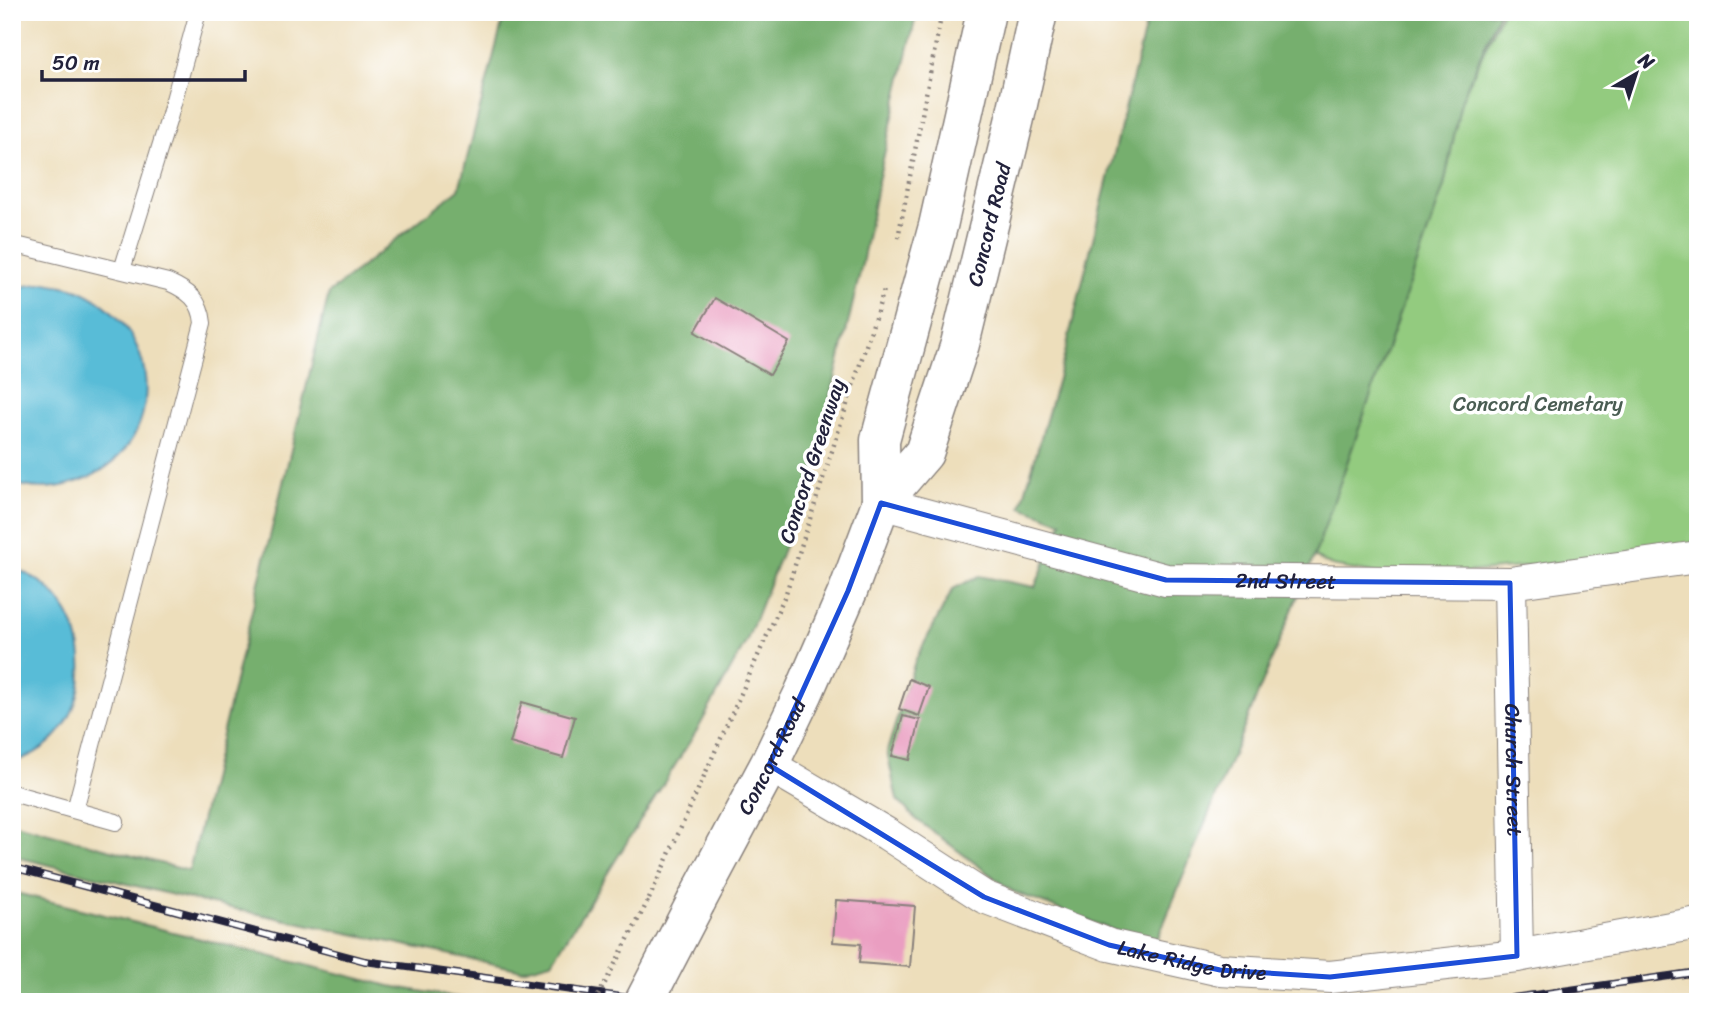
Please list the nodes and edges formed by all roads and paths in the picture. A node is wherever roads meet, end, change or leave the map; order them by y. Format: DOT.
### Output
graph roads {
  1 [pos="198,12"];
  2 [pos="942,12"];
  3 [pos="986,12"];
  4 [pos="1038,12"];
  5 [pos="898,242"];
  6 [pos="12,244"];
  7 [pos="122,270"];
  8 [pos="887,281"];
  9 [pos="881,503"];
  10 [pos="1698,557"];
  11 [pos="1510,583"];
  12 [pos="769,765"];
  13 [pos="12,793"];
  14 [pos="75,810"];
  15 [pos="116,822"];
  16 [pos="1698,923"];
  17 [pos="1517,956"];
  18 [pos="595,1002"];
  19 [pos="644,1002"];
  1 -- 7 [label="lane"];
  2 -- 5 [label="path"];
  3 -- 9 [label="main road, Concord Road"];
  4 -- 9 [label="main road, Concord Road"];
  6 -- 7 [label="lane"];
  7 -- 14 [label="lane"];
  8 -- 18 [label="path, Concord Greenway, bridge"];
  9 -- 11 [label="street, 2nd Street"];
  9 -- 12 [label="main road, Concord Road"];
  10 -- 11 [label="street, 2nd Street"];
  11 -- 17 [label="street, Church Street"];
  12 -- 17 [label="street, Lake Ridge Drive"];
  12 -- 19 [label="main road, Concord Road, bridge"];
  13 -- 14 [label="lane"];
  14 -- 15 [label="lane"];
  16 -- 17 [label="street, Lake Ridge Drive"];
}
